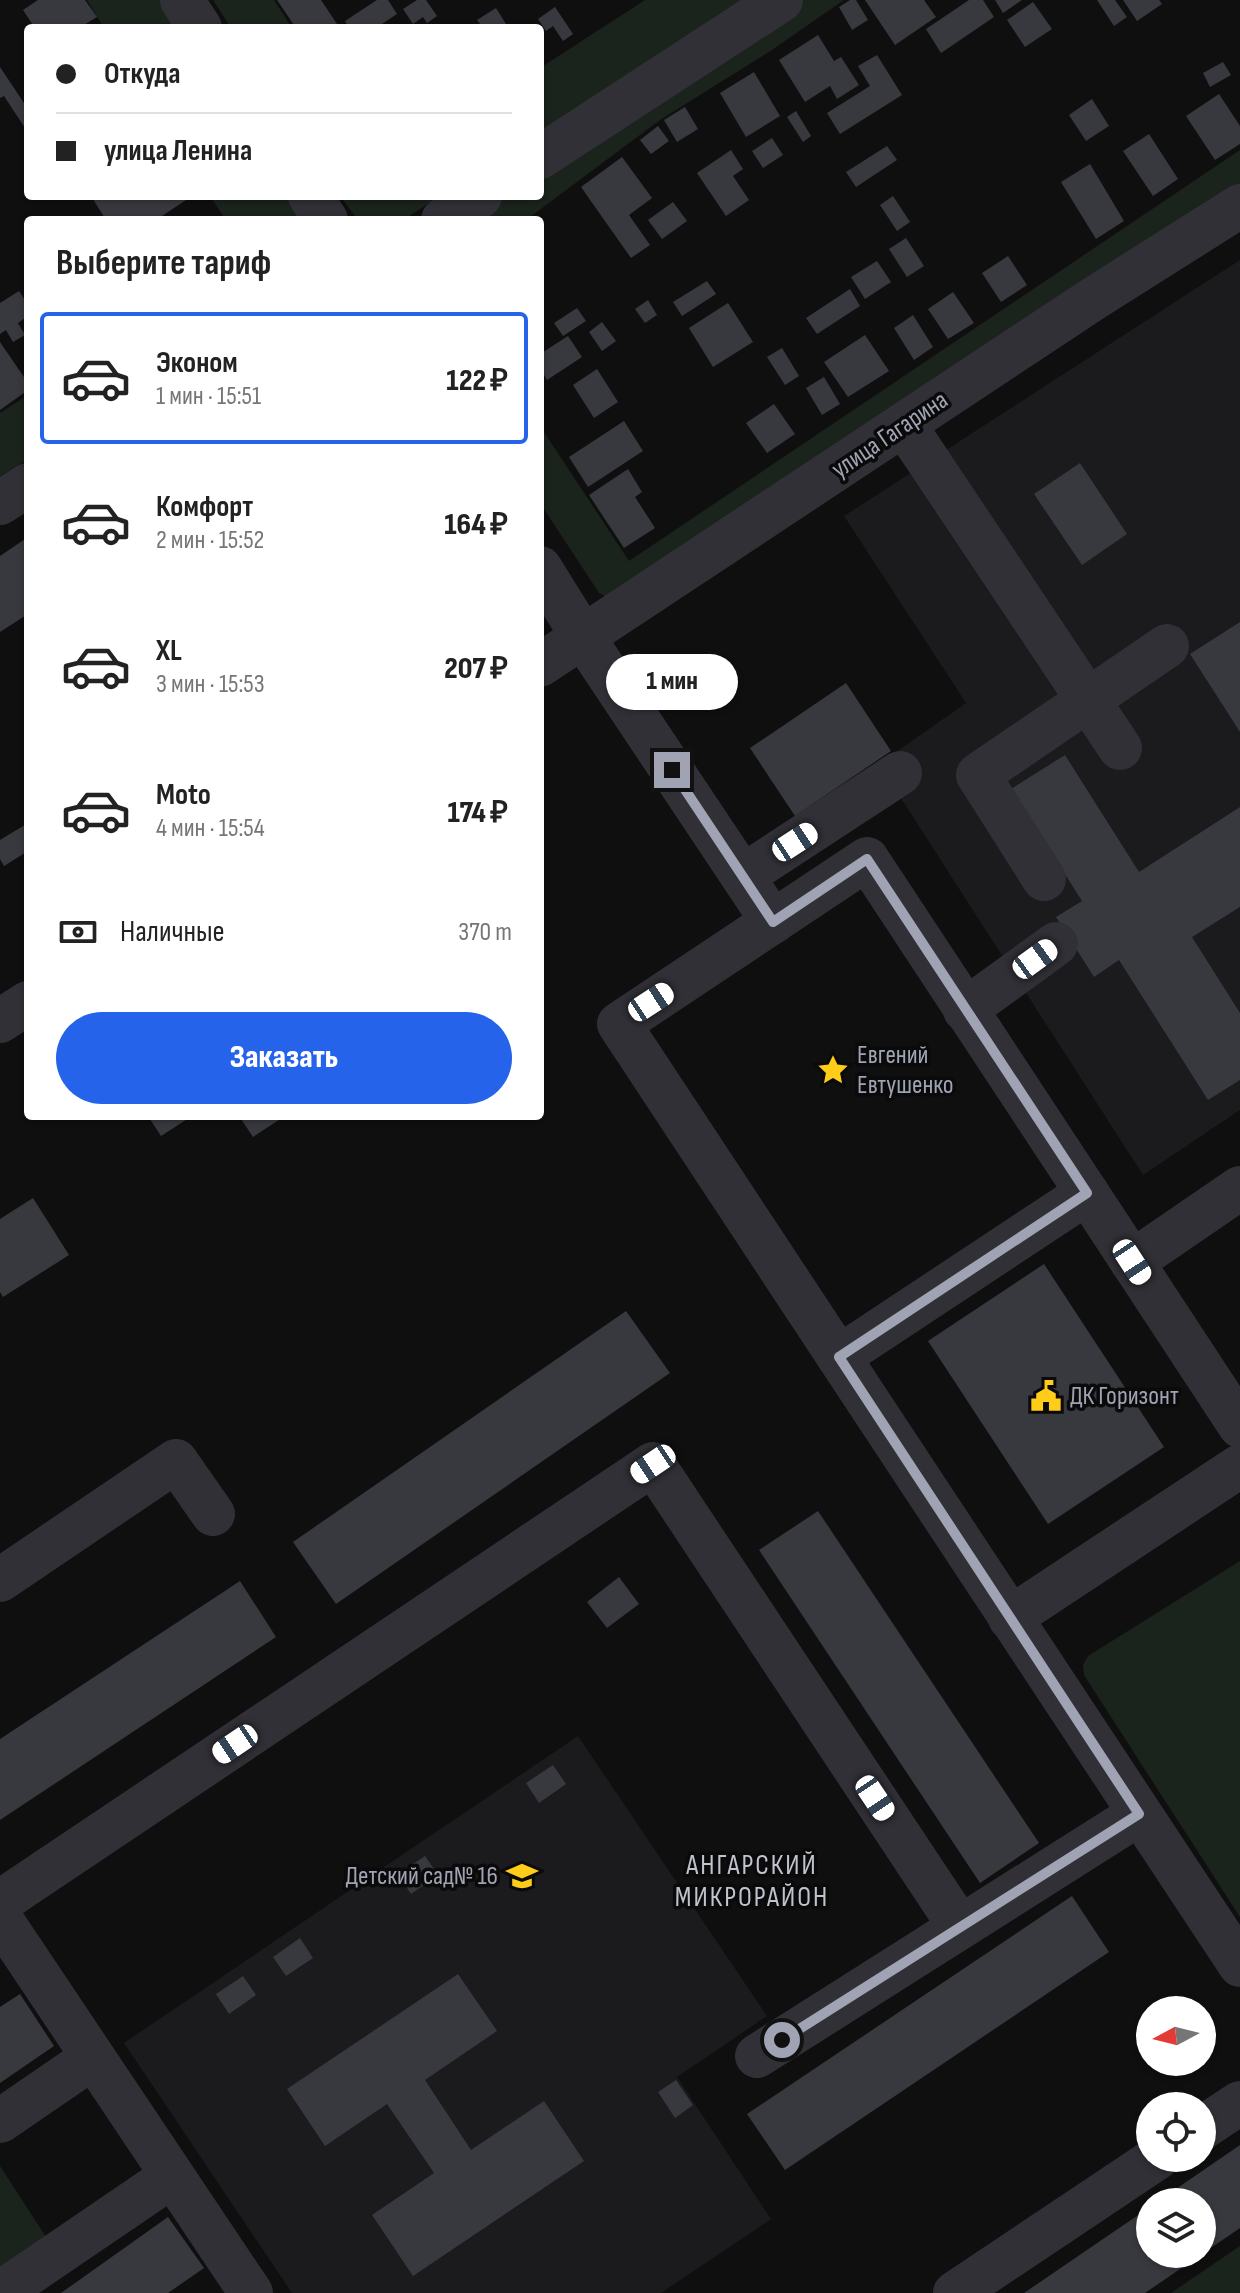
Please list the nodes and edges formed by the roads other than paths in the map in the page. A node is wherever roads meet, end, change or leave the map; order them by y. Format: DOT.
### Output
graph roads {
  1 [pos="182,0"];
  2 [pos="781,0"];
  3 [pos="197,24"];
  4 [pos="544,154"];
  5 [pos="474,200"];
  6 [pos="1240,206"];
  7 [pos="449,216"];
  8 [pos="905,426"];
  9 [pos="24,488"];
  10 [pos="0,503"];
  11 [pos="544,574"];
  12 [pos="583,637"];
  13 [pos="1167,646"];
  14 [pos="544,662"];
  15 [pos="1089,700"];
  16 [pos="1120,748"];
  17 [pos="900,773"];
  18 [pos="743,876"];
  19 [pos="1044,879"];
  20 [pos="773,922"];
  21 [pos="1056,944"];
  22 [pos="24,1006"];
  23 [pos="965,1010"];
  24 [pos="0,1021"];
  25 [pos="1087,1193"];
  26 [pos="1234,1205"];
  27 [pos="1132,1262"];
  28 [pos="839,1357"];
  29 [pos="1240,1426"];
  30 [pos="1240,1466"];
  31 [pos="213,1514"];
  32 [pos="0,1580"];
  33 [pos="1010,1618"];
  34 [pos="1139,1814"];
  35 [pos="0,1902"];
  36 [pos="0,1918"];
  37 [pos="960,1927"];
  38 [pos="1240,1965"];
  39 [pos="757,2056"];
  40 [pos="92,2058"];
  41 [pos="1240,2103"];
  42 [pos="1216,2119"];
  43 [pos="0,2121"];
  44 [pos="1136,2172"];
  45 [pos="172,2176"];
  46 [pos="246,2291"];
  47 [pos="0,2293"];
  48 [pos="955,2293"];
  1 -- 3 [label="street"];
  2 -- 4 [label="street"];
  5 -- 7 [label="street"];
  6 -- 8 [label="street, улица Гагарина"];
  8 -- 12 [label="street, улица Гагарина"];
  8 -- 15 [label="street"];
  9 -- 10 [label="street"];
  11 -- 12 [label="street"];
  12 -- 14 [label="street, улица Гагарина"];
  12 -- 18 [label="street"];
  13 -- 15 [label="street"];
  15 -- 16 [label="street"];
  15 -- 19 [label="street"];
  17 -- 18 [label="street"];
  18 -- 20 [label="street"];
  20 -- 23 [label="street"];
  20 -- 28 [label="street"];
  21 -- 23 [label="street"];
  22 -- 24 [label="street"];
  23 -- 25 [label="street"];
  25 -- 27 [label="street"];
  25 -- 28 [label="street"];
  26 -- 27 [label="street"];
  27 -- 29 [label="street"];
  28 -- 33 [label="street"];
  30 -- 33 [label="street"];
  31 -- 32 [label="street"];
  33 -- 34 [label="street"];
  34 -- 37 [label="street"];
  34 -- 38 [label="street"];
  35 -- 37 [label="street"];
  36 -- 40 [label="street"];
  37 -- 39 [label="street"];
  40 -- 43 [label="street"];
  40 -- 45 [label="street"];
  41 -- 42 [label="street"];
  44 -- 48 [label="street"];
  45 -- 46 [label="street"];
  45 -- 47 [label="street"];
}
